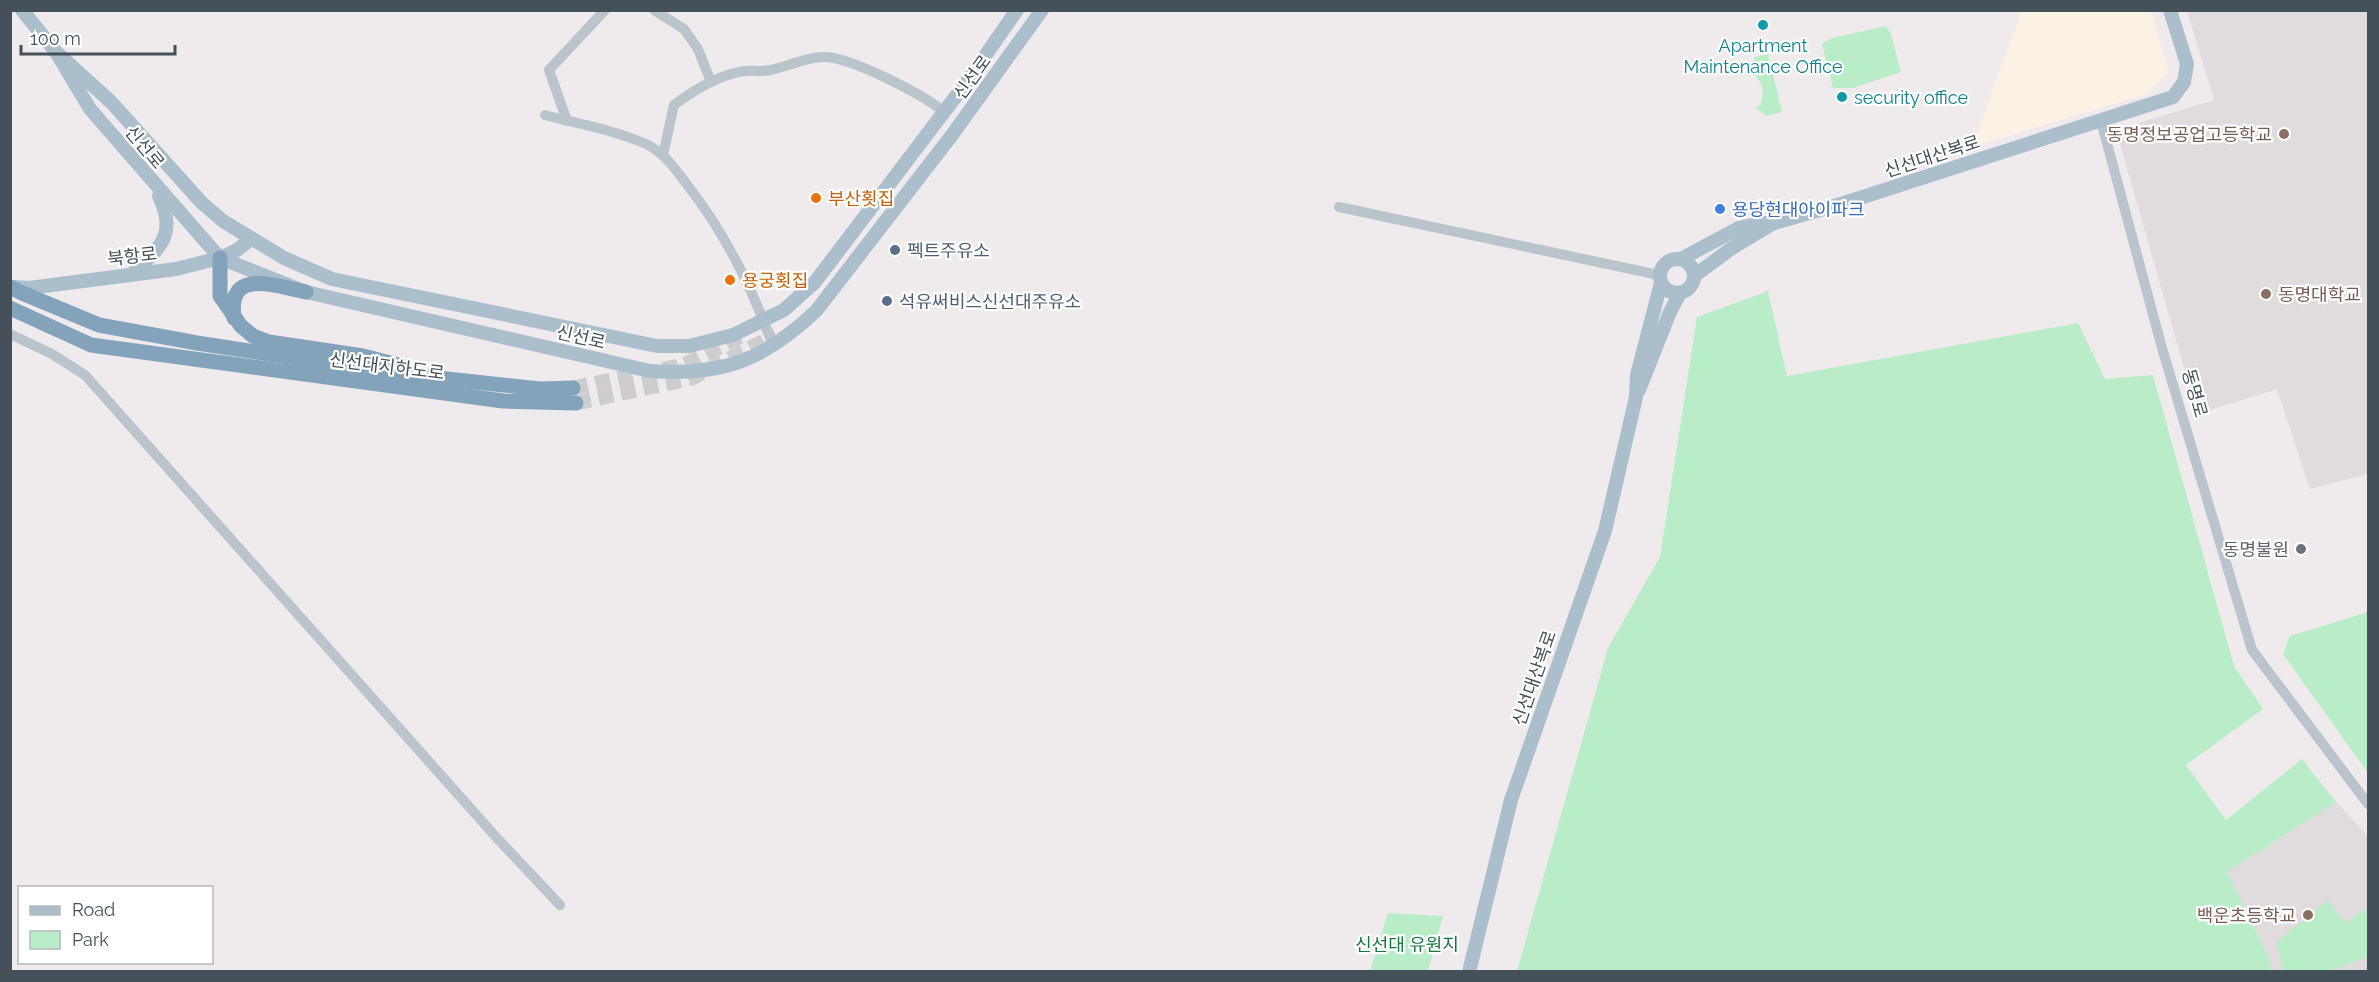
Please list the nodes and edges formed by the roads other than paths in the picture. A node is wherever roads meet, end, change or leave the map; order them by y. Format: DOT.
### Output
graph roads {
  1 [pos="22,10"];
  2 [pos="605,10"];
  3 [pos="654,10"];
  4 [pos="1017,10"];
  5 [pos="1042,10"];
  6 [pos="2170,10"];
  7 [pos="56,52"];
  8 [pos="711,82"];
  9 [pos="944,112"];
  10 [pos="545,115"];
  11 [pos="567,121"];
  12 [pos="2101,121"];
  13 [pos="663,155"];
  14 [pos="152,183"];
  15 [pos="1339,207"];
  16 [pos="1774,223"];
  17 [pos="251,239"];
  18 [pos="220,258"];
  19 [pos="1681,259"];
  20 [pos="131,275"];
  21 [pos="1694,276"];
  22 [pos="1660,279"];
  23 [pos="10,287"];
  24 [pos="306,292"];
  25 [pos="1680,293"];
  26 [pos="10,308"];
  27 [pos="234,318"];
  28 [pos="764,320"];
  29 [pos="10,333"];
  30 [pos="773,346"];
  31 [pos="455,380"];
  32 [pos="1636,397"];
  33 [pos="2368,804"];
  34 [pos="560,905"];
  35 [pos="1469,972"];
  1 -- 7 [label="main road, 신선로"];
  2 -- 11 [label="street"];
  3 -- 8 [label="street"];
  4 -- 9 [label="main road, 신선로"];
  5 -- 30 [label="main road, 신선로"];
  6 -- 12 [label="main road"];
  7 -- 14 [label="main road, 신선로"];
  7 -- 17 [label="main road, 신선로"];
  8 -- 9 [label="street"];
  8 -- 13 [label="street"];
  9 -- 28 [label="main road, 신선로"];
  10 -- 11 [label="street"];
  11 -- 13 [label="street"];
  12 -- 16 [label="main road, 신선대산복로"];
  12 -- 33 [label="street, 동명로"];
  13 -- 28 [label="street"];
  14 -- 18 [label="main road, 신선로"];
  14 -- 20 [label="main road"];
  15 -- 22 [label="street"];
  16 -- 19 [label="main road, 신선대산복로"];
  16 -- 21 [label="main road, 신선대산복로"];
  17 -- 18 [label="main road, 북항로"];
  17 -- 28 [label="main road, 신선로"];
  18 -- 20 [label="main road, 북항로"];
  18 -- 24 [label="main road, 신선로"];
  18 -- 27 [label="highway"];
  19 -- 21 [label="main road"];
  19 -- 22 [label="main road, 신선대산복로"];
  20 -- 23 [label="main road, 북항로"];
  21 -- 25 [label="main road, 신선대산복로"];
  22 -- 25 [label="main road"];
  22 -- 32 [label="main road, 신선대산복로"];
  23 -- 31 [label="highway, 신선대지하도로"];
  24 -- 27 [label="highway"];
  24 -- 30 [label="main road, 신선로"];
  25 -- 32 [label="main road, 신선대산복로"];
  26 -- 31 [label="highway, 신선대지하도로"];
  27 -- 31 [label="highway"];
  28 -- 30 [label="street"];
  29 -- 34 [label="street"];
  32 -- 35 [label="main road, 신선대산복로"];
}
